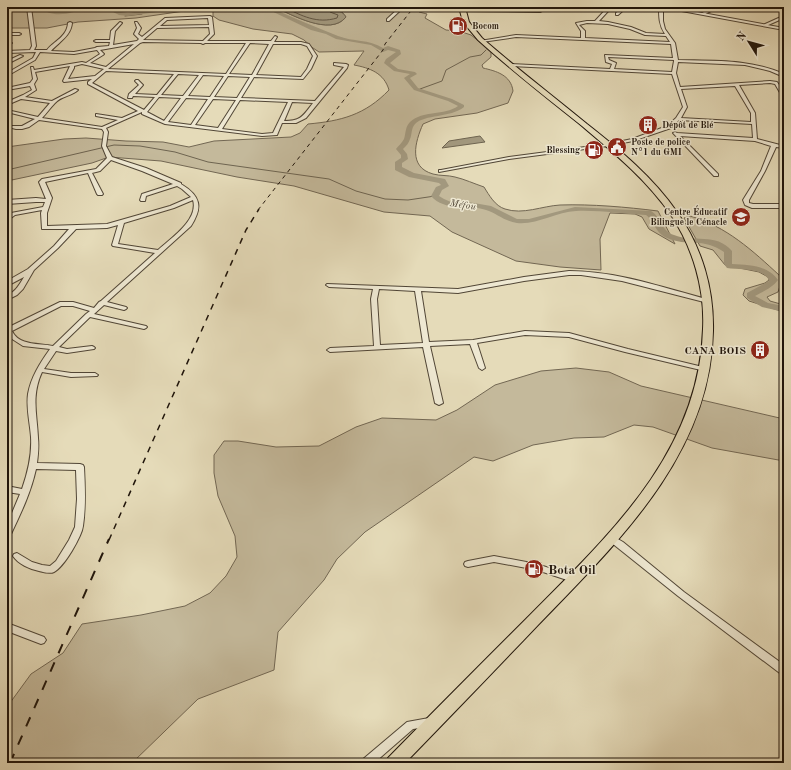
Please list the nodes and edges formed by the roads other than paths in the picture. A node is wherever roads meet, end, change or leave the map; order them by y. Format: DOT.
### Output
graph roads {
  1 [pos="28,7"];
  2 [pos="402,7"];
  3 [pos="610,7"];
  4 [pos="625,7"];
  5 [pos="662,7"];
  6 [pos="717,7"];
  7 [pos="462,8"];
  8 [pos="540,11"];
  9 [pos="704,13"];
  10 [pos="617,14"];
  11 [pos="784,18"];
  12 [pos="388,20"];
  13 [pos="596,21"];
  14 [pos="70,23"];
  15 [pos="120,23"];
  16 [pos="136,24"];
  17 [pos="765,25"];
  18 [pos="210,26"];
  19 [pos="156,27"];
  20 [pos="784,29"];
  21 [pos="7,34"];
  22 [pos="19,34"];
  23 [pos="666,35"];
  24 [pos="275,37"];
  25 [pos="583,38"];
  26 [pos="96,41"];
  27 [pos="139,41"];
  28 [pos="482,41"];
  29 [pos="111,43"];
  30 [pos="203,43"];
  31 [pos="248,43"];
  32 [pos="272,43"];
  33 [pos="673,43"];
  34 [pos="97,48"];
  35 [pos="49,50"];
  36 [pos="31,51"];
  37 [pos="39,51"];
  38 [pos="9,52"];
  39 [pos="21,56"];
  40 [pos="34,60"];
  41 [pos="675,60"];
  42 [pos="7,63"];
  43 [pos="27,64"];
  44 [pos="86,64"];
  45 [pos="335,64"];
  46 [pos="72,65"];
  47 [pos="511,65"];
  48 [pos="106,69"];
  49 [pos="612,69"];
  50 [pos="33,71"];
  51 [pos="177,73"];
  52 [pos="674,73"];
  53 [pos="202,74"];
  54 [pos="227,75"];
  55 [pos="7,76"];
  56 [pos="253,76"];
  57 [pos="784,76"];
  58 [pos="96,77"];
  59 [pos="138,81"];
  60 [pos="32,84"];
  61 [pos="737,84"];
  62 [pos="7,88"];
  63 [pos="678,88"];
  64 [pos="76,90"];
  65 [pos="131,95"];
  66 [pos="784,95"];
  67 [pos="159,96"];
  68 [pos="184,97"];
  69 [pos="20,98"];
  70 [pos="211,98"];
  71 [pos="238,99"];
  72 [pos="291,101"];
  73 [pos="53,102"];
  74 [pos="126,102"];
  75 [pos="316,102"];
  76 [pos="7,104"];
  77 [pos="7,111"];
  78 [pos="142,112"];
  79 [pos="98,115"];
  80 [pos="38,119"];
  81 [pos="122,119"];
  82 [pos="678,119"];
  83 [pos="281,122"];
  84 [pos="165,123"];
  85 [pos="753,123"];
  86 [pos="10,126"];
  87 [pos="192,127"];
  88 [pos="669,127"];
  89 [pos="103,128"];
  90 [pos="219,130"];
  91 [pos="676,134"];
  92 [pos="755,140"];
  93 [pos="608,145"];
  94 [pos="774,146"];
  95 [pos="784,146"];
  96 [pos="110,158"];
  97 [pos="89,171"];
  98 [pos="441,171"];
  99 [pos="716,175"];
  100 [pos="179,184"];
  101 [pos="100,194"];
  102 [pos="194,198"];
  103 [pos="143,200"];
  104 [pos="48,201"];
  105 [pos="7,202"];
  106 [pos="784,206"];
  107 [pos="45,208"];
  108 [pos="7,219"];
  109 [pos="121,223"];
  110 [pos="74,227"];
  111 [pos="159,252"];
  112 [pos="32,269"];
  113 [pos="7,284"];
  114 [pos="329,285"];
  115 [pos="376,288"];
  116 [pos="418,289"];
  117 [pos="7,298"];
  118 [pos="708,301"];
  119 [pos="101,303"];
  120 [pos="124,308"];
  121 [pos="91,312"];
  122 [pos="144,327"];
  123 [pos="8,330"];
  124 [pos="473,342"];
  125 [pos="425,345"];
  126 [pos="92,348"];
  127 [pos="377,348"];
  128 [pos="54,349"];
  129 [pos="330,350"];
  130 [pos="482,368"];
  131 [pos="705,369"];
  132 [pos="40,370"];
  133 [pos="95,375"];
  134 [pos="439,403"];
  135 [pos="33,466"];
  136 [pos="7,489"];
  137 [pos="24,492"];
  138 [pos="8,528"];
  139 [pos="611,538"];
  140 [pos="17,556"];
  141 [pos="468,564"];
  142 [pos="573,579"];
  143 [pos="7,627"];
  144 [pos="41,640"];
  145 [pos="784,671"];
  146 [pos="434,723"];
  147 [pos="366,763"];
  148 [pos="394,763"];
  1 -- 36 [label="street"];
  2 -- 12 [label="street"];
  3 -- 13 [label="street"];
  4 -- 10 [label="street"];
  5 -- 9 [label="street"];
  5 -- 23 [label="street"];
  6 -- 9 [label="street"];
  7 -- 8 [label="street"];
  7 -- 28 [label="highway"];
  9 -- 17 [label="street"];
  11 -- 17 [label="street"];
  14 -- 35 [label="street"];
  15 -- 29 [label="street"];
  16 -- 27 [label="street"];
  17 -- 20 [label="street"];
  18 -- 19 [label="street"];
  18 -- 19 [label="street"];
  18 -- 30 [label="street"];
  19 -- 27 [label="street"];
  21 -- 22 [label="street"];
  23 -- 25 [label="street"];
  23 -- 33 [label="street"];
  24 -- 32 [label="street"];
  25 -- 28 [label="street"];
  25 -- 33 [label="street"];
  26 -- 29 [label="street"];
  27 -- 29 [label="street"];
  27 -- 30 [label="street"];
  27 -- 48 [label="street"];
  28 -- 47 [label="highway"];
  29 -- 34 [label="street"];
  30 -- 31 [label="street"];
  31 -- 32 [label="street"];
  31 -- 54 [label="street"];
  32 -- 56 [label="street"];
  32 -- 56 [label="street"];
  33 -- 41 [label="street"];
  34 -- 35 [label="street"];
  34 -- 44 [label="street"];
  35 -- 37 [label="street"];
  36 -- 37 [label="street"];
  36 -- 38 [label="street"];
  37 -- 40 [label="street"];
  38 -- 39 [label="street"];
  39 -- 40 [label="street"];
  39 -- 42 [label="street"];
  40 -- 43 [label="street"];
  41 -- 49 [label="street"];
  41 -- 52 [label="street"];
  41 -- 57 [label="street"];
  43 -- 50 [label="street"];
  43 -- 55 [label="street"];
  44 -- 46 [label="street"];
  44 -- 48 [label="street"];
  45 -- 75 [label="street"];
  46 -- 50 [label="street"];
  46 -- 58 [label="street"];
  47 -- 49 [label="street"];
  47 -- 93 [label="highway"];
  48 -- 51 [label="street"];
  48 -- 58 [label="street"];
  49 -- 52 [label="street"];
  50 -- 60 [label="street"];
  51 -- 53 [label="street"];
  51 -- 67 [label="street"];
  52 -- 63 [label="street"];
  53 -- 54 [label="street"];
  53 -- 68 [label="street"];
  54 -- 56 [label="street"];
  54 -- 70 [label="street"];
  56 -- 71 [label="street"];
  58 -- 74 [label="street"];
  59 -- 65 [label="street"];
  60 -- 62 [label="street"];
  60 -- 69 [label="street"];
  61 -- 63 [label="street"];
  61 -- 66 [label="street"];
  61 -- 85 [label="street"];
  63 -- 82 [label="street"];
  64 -- 73 [label="street"];
  65 -- 67 [label="street"];
  65 -- 74 [label="street"];
  67 -- 68 [label="street"];
  67 -- 78 [label="street"];
  68 -- 70 [label="street"];
  68 -- 84 [label="street"];
  69 -- 73 [label="street"];
  69 -- 76 [label="street"];
  70 -- 71 [label="street"];
  70 -- 87 [label="street"];
  71 -- 72 [label="street"];
  71 -- 90 [label="street"];
  72 -- 75 [label="street"];
  72 -- 83 [label="street"];
  73 -- 80 [label="street"];
  74 -- 78 [label="street"];
  75 -- 83 [label="street"];
  77 -- 80 [label="street"];
  78 -- 81 [label="street"];
  78 -- 84 [label="street"];
  79 -- 81 [label="street"];
  80 -- 86 [label="street"];
  80 -- 89 [label="street"];
  81 -- 89 [label="street"];
  82 -- 85 [label="street"];
  82 -- 88 [label="street"];
  83 -- 90 [label="street"];
  84 -- 87 [label="street"];
  85 -- 92 [label="street"];
  87 -- 90 [label="street"];
  88 -- 91 [label="street"];
  88 -- 93 [label="street"];
  89 -- 96 [label="street"];
  91 -- 92 [label="street"];
  91 -- 99 [label="street"];
  92 -- 94 [label="street"];
  93 -- 98 [label="street"];
  93 -- 118 [label="highway"];
  94 -- 95 [label="street"];
  94 -- 106 [label="street"];
  96 -- 97 [label="street"];
  96 -- 100 [label="street"];
  97 -- 101 [label="street"];
  97 -- 104 [label="street"];
  100 -- 102 [label="street"];
  100 -- 103 [label="street"];
  102 -- 109 [label="street"];
  102 -- 111 [label="street"];
  104 -- 105 [label="street"];
  104 -- 107 [label="street"];
  107 -- 108 [label="street"];
  107 -- 110 [label="street"];
  109 -- 110 [label="street"];
  109 -- 111 [label="street"];
  110 -- 112 [label="street"];
  111 -- 119 [label="street"];
  112 -- 113 [label="street"];
  112 -- 117 [label="street"];
  114 -- 115 [label="street"];
  115 -- 116 [label="street"];
  115 -- 127 [label="street"];
  116 -- 118 [label="street"];
  116 -- 125 [label="street"];
  118 -- 131 [label="highway"];
  119 -- 120 [label="street"];
  119 -- 121 [label="street"];
  121 -- 122 [label="street"];
  121 -- 123 [label="street"];
  121 -- 128 [label="street"];
  123 -- 128 [label="street"];
  124 -- 125 [label="street"];
  124 -- 130 [label="street"];
  124 -- 131 [label="street"];
  125 -- 127 [label="street"];
  125 -- 134 [label="street"];
  126 -- 128 [label="street"];
  127 -- 129 [label="street"];
  128 -- 132 [label="street"];
  131 -- 139 [label="highway"];
  132 -- 133 [label="street"];
  132 -- 135 [label="street"];
  135 -- 137 [label="street"];
  135 -- 140 [label="street"];
  136 -- 137 [label="street"];
  137 -- 138 [label="street"];
  139 -- 142 [label="highway"];
  139 -- 145 [label="street"];
  141 -- 142 [label="street"];
  142 -- 146 [label="highway"];
  143 -- 144 [label="street"];
  146 -- 147 [label="street"];
  146 -- 148 [label="highway"];
}
